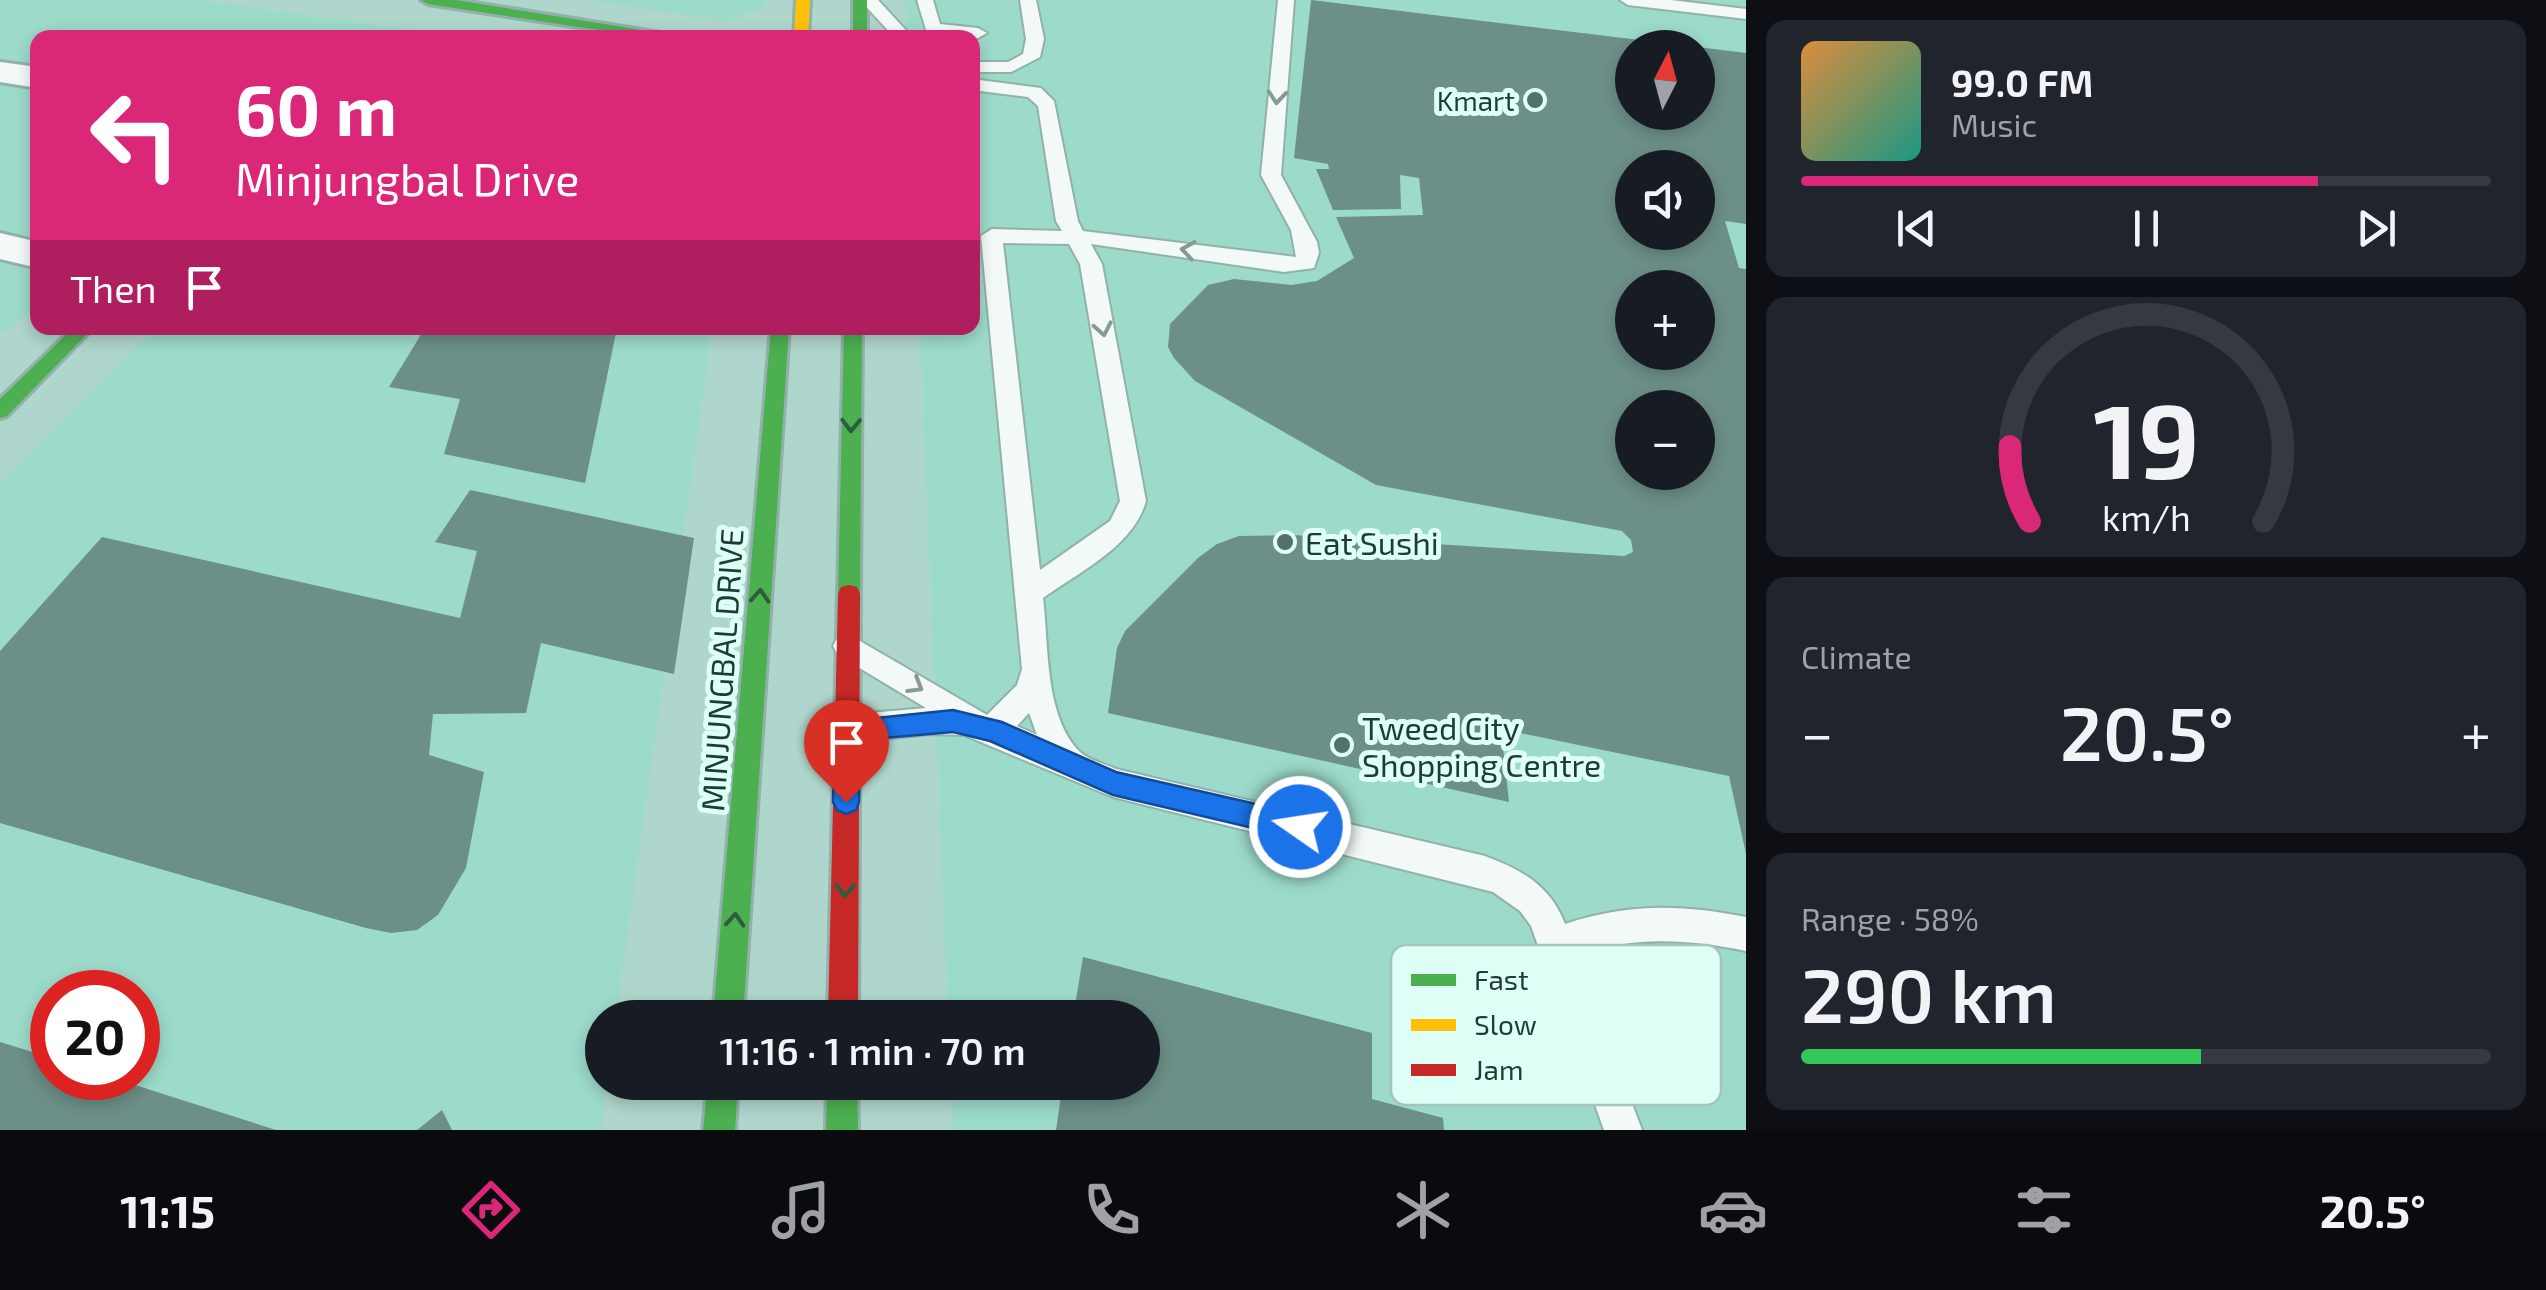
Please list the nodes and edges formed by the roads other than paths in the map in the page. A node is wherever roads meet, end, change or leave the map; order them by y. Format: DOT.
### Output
graph roads {
  1 [pos="428,0"];
  2 [pos="803,0"];
  3 [pos="860,0"];
  4 [pos="868,0"];
  5 [pos="925,0"];
  6 [pos="1028,0"];
  7 [pos="1286,0"];
  8 [pos="1628,0"];
  9 [pos="1746,14"];
  10 [pos="590,30"];
  11 [pos="801,30"];
  12 [pos="860,30"];
  13 [pos="897,30"];
  14 [pos="936,30"];
  15 [pos="1035,39"];
  16 [pos="0,72"];
  17 [pos="980,75"];
  18 [pos="30,77"];
  19 [pos="980,77"];
  20 [pos="1048,111"];
  21 [pos="1077,237"];
  22 [pos="0,246"];
  23 [pos="30,254"];
  24 [pos="77,335"];
  25 [pos="779,335"];
  26 [pos="852,335"];
  27 [pos="0,411"];
  28 [pos="1027,595"];
  29 [pos="848,646"];
  30 [pos="1035,670"];
  31 [pos="988,729"];
  32 [pos="847,730"];
  33 [pos="1072,766"];
  34 [pos="1746,934"];
  35 [pos="1555,945"];
  36 [pos="1558,945"];
  37 [pos="729,1000"];
  38 [pos="843,1000"];
  39 [pos="722,1100"];
  40 [pos="842,1100"];
  41 [pos="1614,1105"];
  42 [pos="719,1130"];
  43 [pos="842,1130"];
  44 [pos="1623,1130"];
  1 -- 10 [label="main road"];
  2 -- 11 [label="main road"];
  3 -- 12 [label="main road"];
  4 -- 13 [label="lane"];
  5 -- 14 [label="lane"];
  6 -- 15 [label="lane"];
  7 -- 21 [label="lane, one-way"];
  8 -- 9 [label="lane"];
  15 -- 17 [label="lane"];
  15 -- 20 [label="lane"];
  16 -- 18 [label="street"];
  19 -- 20 [label="lane"];
  20 -- 21 [label="lane"];
  21 -- 28 [label="lane, one-way"];
  21 -- 28 [label="lane"];
  22 -- 23 [label="street"];
  24 -- 27 [label="main road"];
  37 -- 25 [label="main road, MINJUNGBAL DRIVE, one-way"];
  26 -- 29 [label="main road, one-way"];
  28 -- 30 [label="lane"];
  29 -- 31 [label="lane, one-way"];
  29 -- 32 [label="main road"];
  30 -- 31 [label="lane"];
  30 -- 33 [label="lane"];
  31 -- 32 [label="lane"];
  31 -- 33 [label="lane"];
  32 -- 38 [label="main road, one-way"];
  33 -- 35 [label="lane"];
  34 -- 36 [label="lane"];
  39 -- 42 [label="main road"];
  40 -- 43 [label="main road"];
  41 -- 44 [label="lane"];
}
